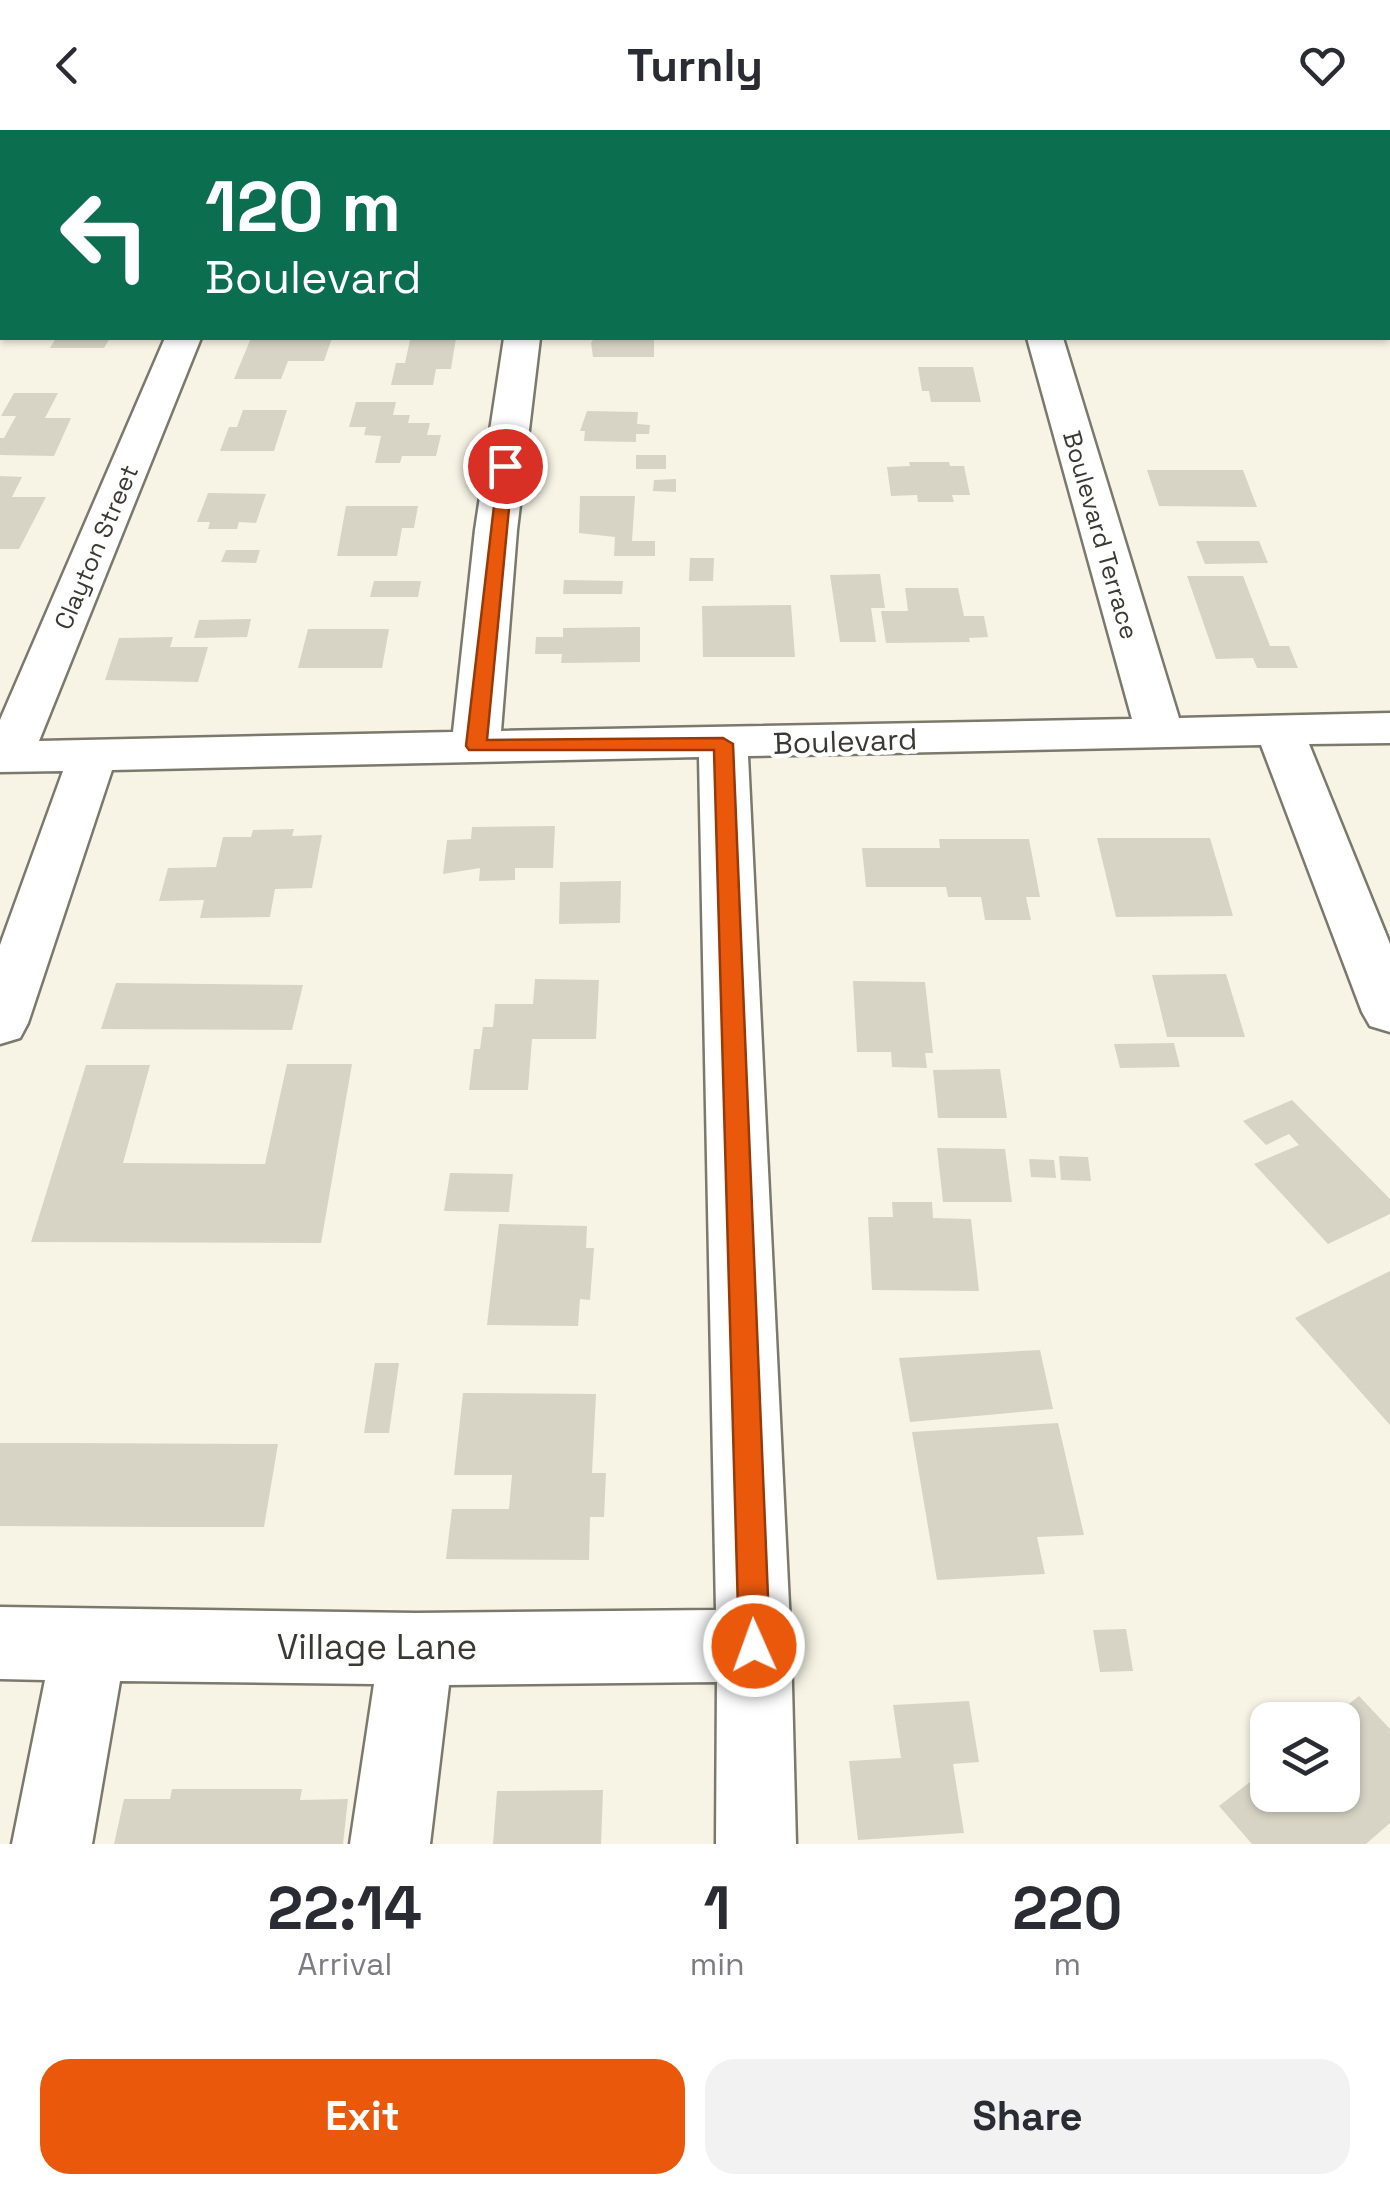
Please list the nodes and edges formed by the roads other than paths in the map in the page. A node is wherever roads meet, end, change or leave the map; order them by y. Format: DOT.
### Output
graph roads {
  1 [pos="182,340"];
  2 [pos="522,340"];
  3 [pos="1045,340"];
  4 [pos="1390,728"];
  5 [pos="1279,730"];
  6 [pos="1160,732"];
  7 [pos="723,744"];
  8 [pos="476,746"];
  9 [pos="93,755"];
  10 [pos="4,757"];
  11 [pos="1390,1012"];
  12 [pos="0,1022"];
  13 [pos="0,1643"];
  14 [pos="89,1644"];
  15 [pos="754,1646"];
  16 [pos="416,1649"];
  17 [pos="52,1844"];
  18 [pos="390,1844"];
  19 [pos="756,1844"];
  1 -- 10 [label="street, Clayton Street"];
  2 -- 8 [label="street"];
  3 -- 6 [label="street, Boulevard Terrace"];
  4 -- 5 [label="street, Boulevard"];
  5 -- 6 [label="street, Boulevard"];
  5 -- 11 [label="street"];
  6 -- 7 [label="street, Boulevard"];
  7 -- 8 [label="street, Boulevard"];
  7 -- 15 [label="street"];
  8 -- 9 [label="street, Boulevard"];
  9 -- 10 [label="street, Boulevard"];
  9 -- 12 [label="street"];
  13 -- 14 [label="street, Village Lane"];
  14 -- 16 [label="street, Village Lane"];
  14 -- 17 [label="street"];
  15 -- 16 [label="street, Village Lane"];
  15 -- 19 [label="street"];
  16 -- 18 [label="street"];
}
